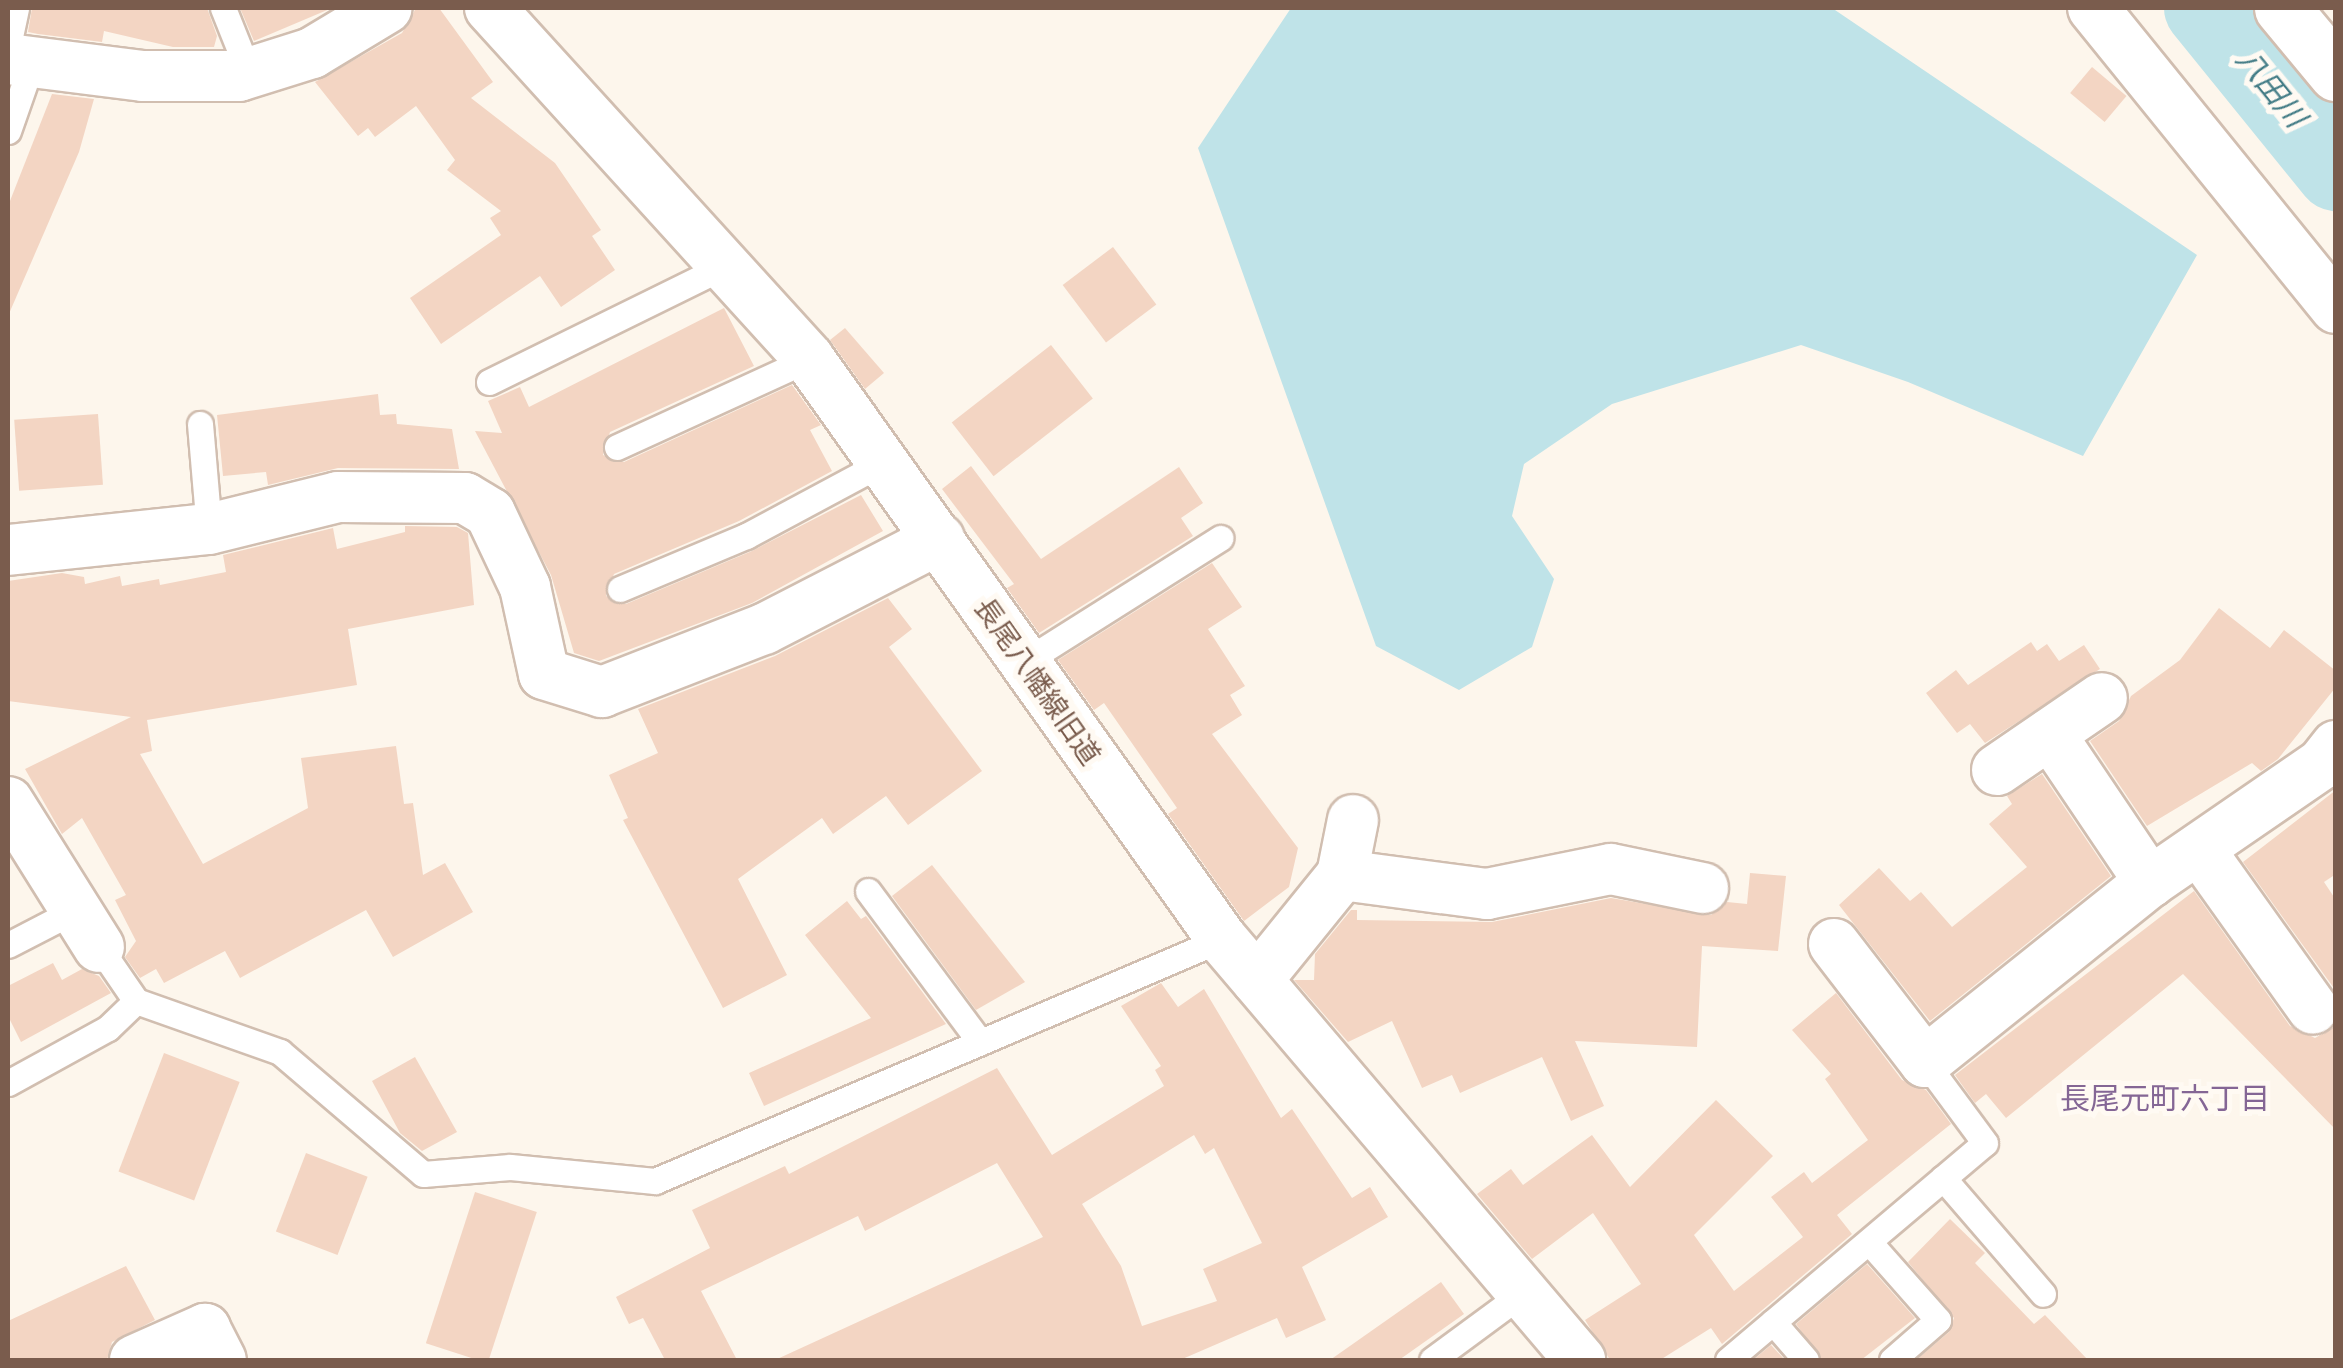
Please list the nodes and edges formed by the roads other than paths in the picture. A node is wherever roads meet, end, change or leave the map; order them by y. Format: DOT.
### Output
graph roads {
  1 [pos="16,8"];
  2 [pos="223,8"];
  3 [pos="388,8"];
  4 [pos="490,8"];
  5 [pos="2093,8"];
  6 [pos="2282,8"];
  7 [pos="16,56"];
  8 [pos="250,73"];
  9 [pos="2336,73"];
  10 [pos="8,131"];
  11 [pos="727,265"];
  12 [pos="2336,308"];
  13 [pos="809,360"];
  14 [pos="489,382"];
  15 [pos="200,424"];
  16 [pos="618,447"];
  17 [pos="886,461"];
  18 [pos="209,529"];
  19 [pos="1220,538"];
  20 [pos="939,539"];
  21 [pos="8,550"];
  22 [pos="620,589"];
  23 [pos="1021,664"];
  24 [pos="2102,698"];
  25 [pos="2050,734"];
  26 [pos="2336,746"];
  27 [pos="1997,770"];
  28 [pos="8,802"];
  29 [pos="1353,820"];
  30 [pos="2199,849"];
  31 [pos="1342,875"];
  32 [pos="2150,882"];
  33 [pos="1703,888"];
  34 [pos="868,891"];
  35 [pos="85,929"];
  36 [pos="1222,939"];
  37 [pos="1834,944"];
  38 [pos="8,945"];
  39 [pos="1257,980"];
  40 [pos="136,1001"];
  41 [pos="2313,1008"];
  42 [pos="980,1042"];
  43 [pos="1925,1062"];
  44 [pos="8,1083"];
  45 [pos="1944,1178"];
  46 [pos="1869,1242"];
  47 [pos="1523,1293"];
  48 [pos="2043,1294"];
  49 [pos="1773,1322"];
  50 [pos="135,1360"];
  51 [pos="221,1360"];
  52 [pos="1432,1360"];
  53 [pos="1580,1360"];
  54 [pos="1728,1360"];
  55 [pos="1806,1360"];
  56 [pos="1892,1360"];
  1 -- 7 [label="lane"];
  2 -- 8 [label="lane"];
  3 -- 8 [label="street"];
  4 -- 11 [label="street, 長尾八幡線旧道"];
  5 -- 12 [label="street"];
  6 -- 9 [label="main road"];
  7 -- 8 [label="street"];
  7 -- 10 [label="lane"];
  11 -- 13 [label="street, 長尾八幡線旧道"];
  11 -- 14 [label="lane"];
  13 -- 16 [label="lane"];
  13 -- 17 [label="street, 長尾八幡線旧道"];
  15 -- 18 [label="lane"];
  17 -- 20 [label="street, 長尾八幡線旧道"];
  17 -- 22 [label="lane"];
  18 -- 20 [label="street"];
  18 -- 21 [label="street"];
  19 -- 23 [label="lane"];
  20 -- 23 [label="street, 長尾八幡線旧道"];
  23 -- 36 [label="street, 長尾八幡線旧道"];
  24 -- 25 [label="street"];
  25 -- 27 [label="street"];
  25 -- 32 [label="street"];
  26 -- 30 [label="street"];
  28 -- 35 [label="street"];
  29 -- 31 [label="street"];
  30 -- 32 [label="street"];
  30 -- 41 [label="street"];
  31 -- 33 [label="street"];
  31 -- 39 [label="street"];
  32 -- 43 [label="street"];
  34 -- 42 [label="lane"];
  35 -- 38 [label="lane"];
  35 -- 40 [label="lane"];
  36 -- 39 [label="street, 長尾八幡線旧道"];
  36 -- 42 [label="lane"];
  37 -- 43 [label="street"];
  39 -- 47 [label="street, 長尾八幡線旧道"];
  40 -- 42 [label="lane"];
  40 -- 44 [label="lane"];
  43 -- 45 [label="lane"];
  45 -- 46 [label="lane"];
  45 -- 48 [label="lane"];
  46 -- 49 [label="lane"];
  46 -- 56 [label="lane"];
  47 -- 52 [label="lane"];
  47 -- 53 [label="street, 長尾八幡線旧道"];
  49 -- 54 [label="lane"];
  49 -- 55 [label="lane"];
  50 -- 51 [label="street"];
}
